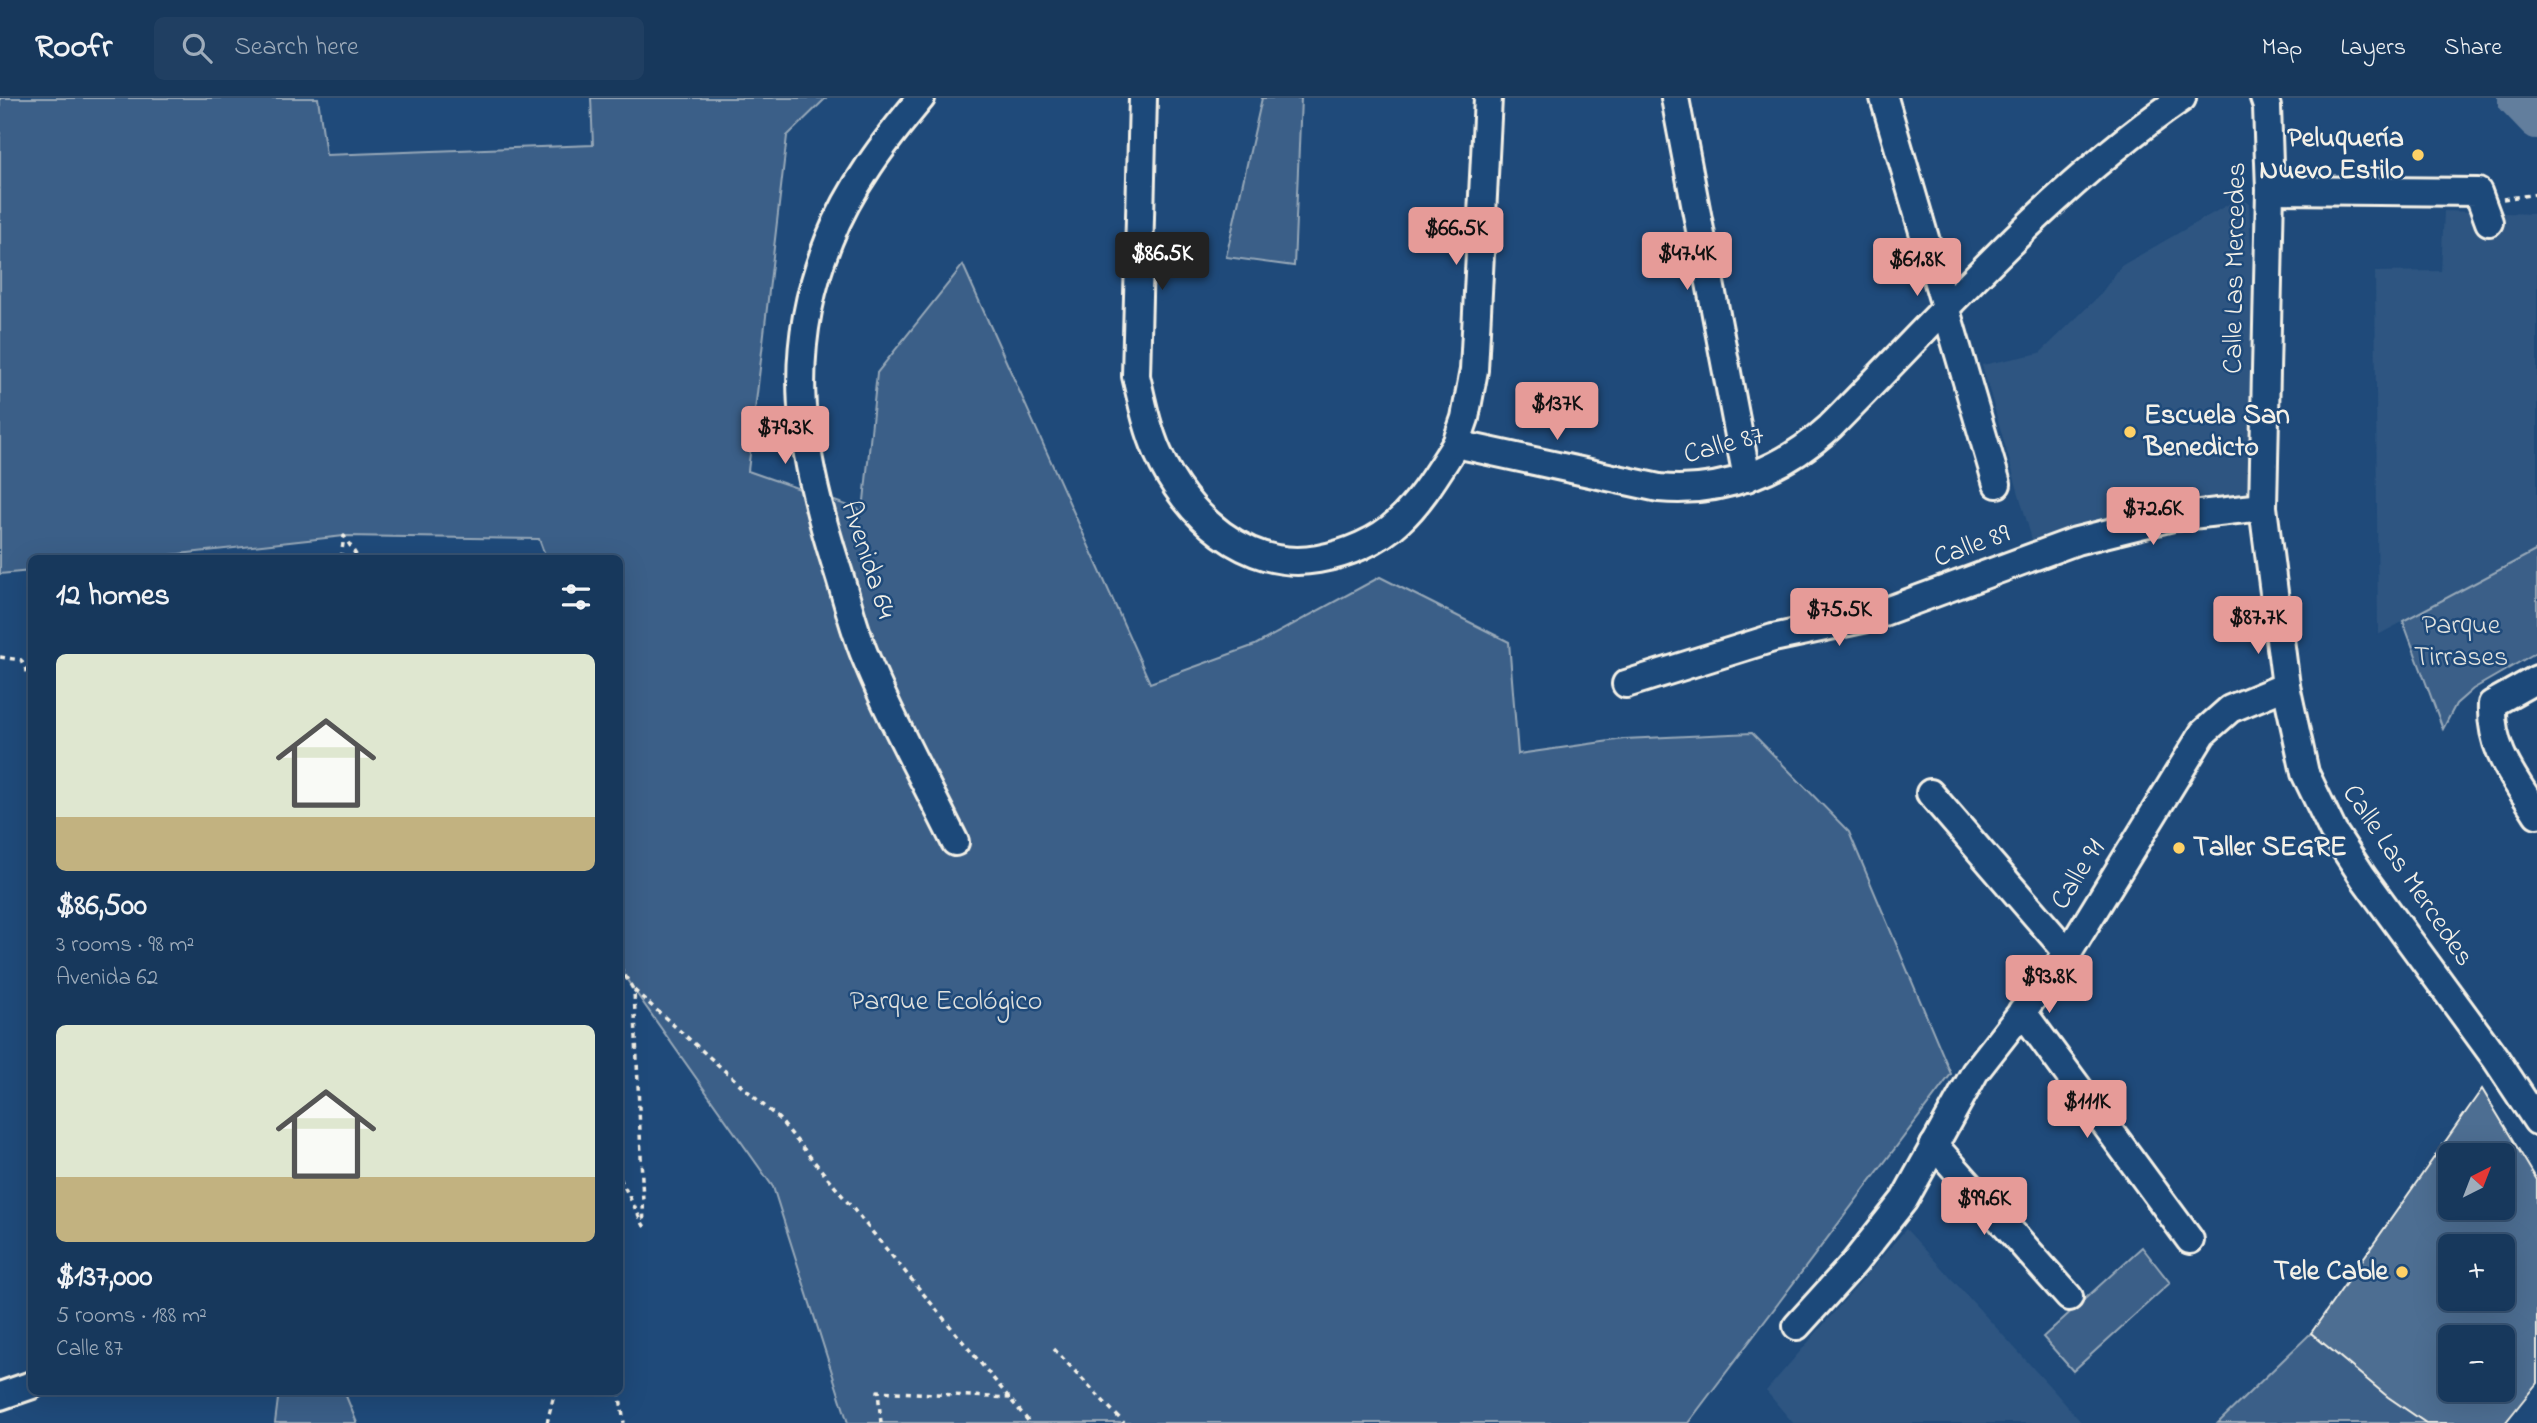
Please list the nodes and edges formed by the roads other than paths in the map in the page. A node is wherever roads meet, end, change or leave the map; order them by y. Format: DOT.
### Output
graph roads {
  1 [pos="921,98"];
  2 [pos="1143,98"];
  3 [pos="1488,98"];
  4 [pos="1675,98"];
  5 [pos="1884,98"];
  6 [pos="2182,98"];
  7 [pos="2264,98"];
  8 [pos="2270,190"];
  9 [pos="2492,211"];
  10 [pos="1945,311"];
  11 [pos="1456,444"];
  12 [pos="1747,478"];
  13 [pos="1997,484"];
  14 [pos="2263,507"];
  15 [pos="2537,679"];
  16 [pos="1626,684"];
  17 [pos="2286,686"];
  18 [pos="1930,793"];
  19 [pos="2537,814"];
  20 [pos="955,842"];
  21 [pos="2068,953"];
  22 [pos="2022,1011"];
  23 [pos="2537,1121"];
  24 [pos="1934,1145"];
  25 [pos="2190,1240"];
  26 [pos="2069,1297"];
  27 [pos="1797,1326"];
  28 [pos="28,1386"];
  29 [pos="0,1396"];
  1 -- 20 [label="street, Avenida 64"];
  2 -- 11 [label="street"];
  3 -- 11 [label="street"];
  4 -- 12 [label="street"];
  5 -- 10 [label="street"];
  6 -- 10 [label="street, Calle 87"];
  7 -- 8 [label="street, Calle Las Mercedes"];
  8 -- 9 [label="street"];
  8 -- 14 [label="street, Calle Las Mercedes"];
  10 -- 12 [label="street, Calle 87"];
  10 -- 13 [label="street"];
  11 -- 12 [label="street, Calle 87"];
  14 -- 16 [label="street, Calle 89"];
  14 -- 17 [label="street, Calle Las Mercedes"];
  15 -- 19 [label="street"];
  17 -- 21 [label="street, Calle 91"];
  17 -- 23 [label="street, Calle Las Mercedes"];
  18 -- 21 [label="street"];
  21 -- 22 [label="street, Calle 91"];
  22 -- 24 [label="street, Calle 91"];
  22 -- 25 [label="street"];
  24 -- 26 [label="street"];
  24 -- 27 [label="street, Calle 91"];
  28 -- 29 [label="street"];
}
